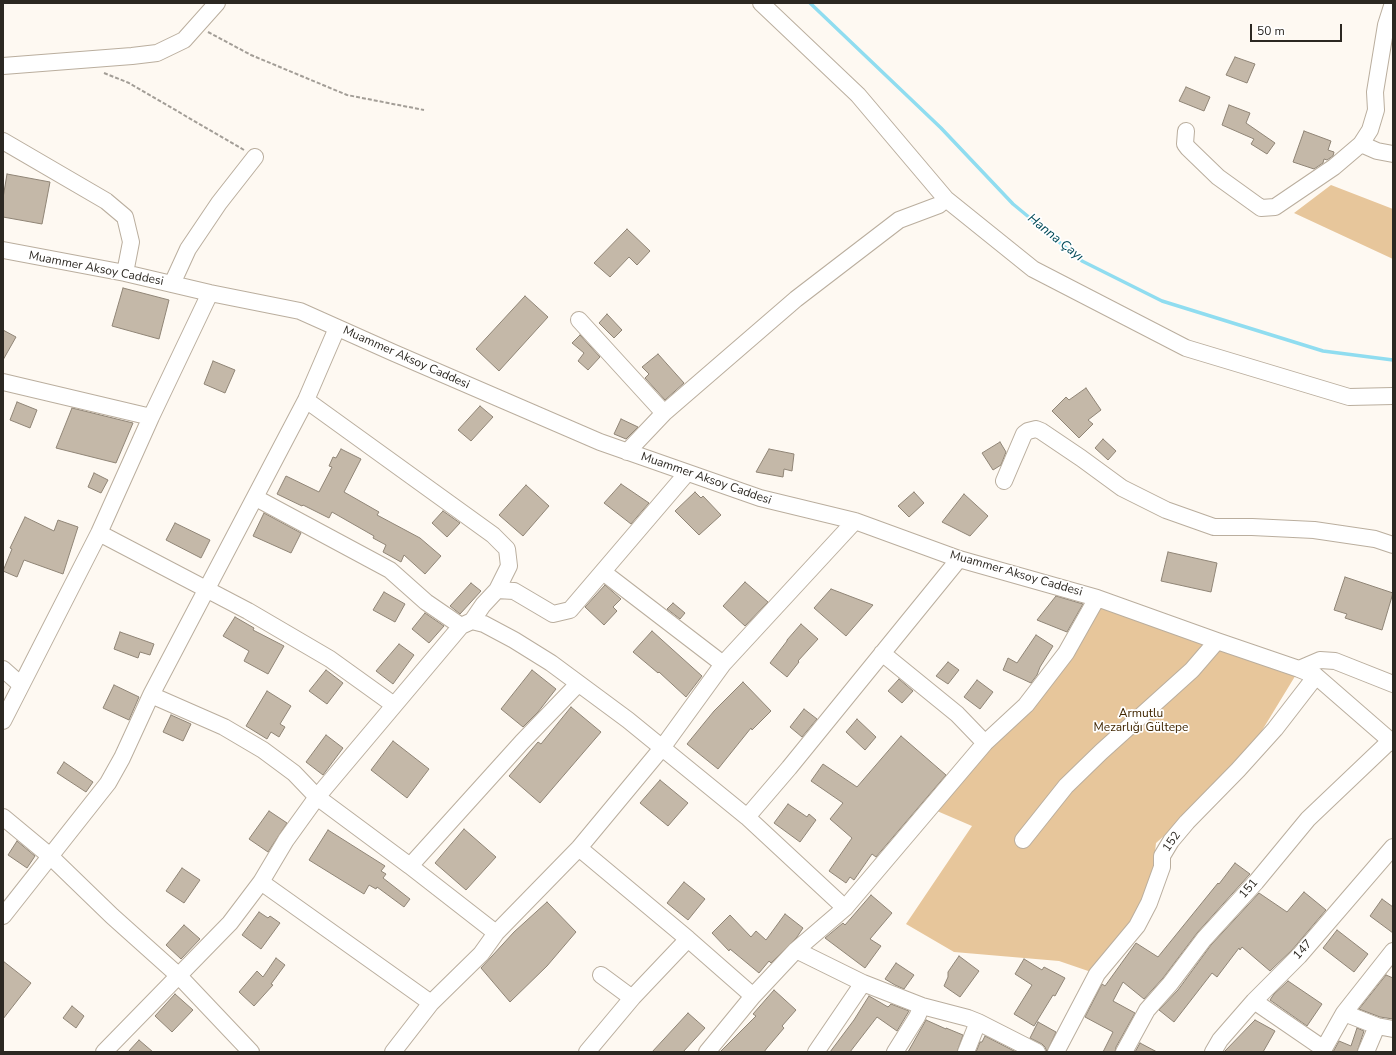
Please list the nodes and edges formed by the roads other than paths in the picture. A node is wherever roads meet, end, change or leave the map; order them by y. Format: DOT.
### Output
graph roads {
  1 [pos="217,3"];
  2 [pos="761,3"];
  3 [pos="1393,3"];
  4 [pos="3,66"];
  5 [pos="1186,132"];
  6 [pos="3,141"];
  7 [pos="1361,144"];
  8 [pos="1393,154"];
  9 [pos="255,157"];
  10 [pos="946,199"];
  11 [pos="5,254"];
  12 [pos="125,273"];
  13 [pos="172,284"];
  14 [pos="210,293"];
  15 [pos="579,320"];
  16 [pos="337,328"];
  17 [pos="3,382"];
  18 [pos="1393,396"];
  19 [pos="306,400"];
  20 [pos="664,413"];
  21 [pos="151,417"];
  22 [pos="627,452"];
  23 [pos="687,473"];
  24 [pos="1004,481"];
  25 [pos="256,498"];
  26 [pos="855,521"];
  27 [pos="99,533"];
  28 [pos="1393,545"];
  29 [pos="959,559"];
  30 [pos="603,572"];
  31 [pos="207,588"];
  32 [pos="497,590"];
  33 [pos="1097,598"];
  34 [pos="466,624"];
  35 [pos="1217,641"];
  36 [pos="882,653"];
  37 [pos="723,664"];
  38 [pos="3,669"];
  39 [pos="1299,669"];
  40 [pos="1316,676"];
  41 [pos="578,684"];
  42 [pos="1393,684"];
  43 [pos="21,685"];
  44 [pos="151,695"];
  45 [pos="394,706"];
  46 [pos="3,721"];
  47 [pos="1392,742"];
  48 [pos="985,743"];
  49 [pos="662,748"];
  50 [pos="317,797"];
  51 [pos="3,817"];
  52 [pos="747,818"];
  53 [pos="1023,840"];
  54 [pos="579,848"];
  55 [pos="1393,848"];
  56 [pos="50,856"];
  57 [pos="410,866"];
  58 [pos="261,882"];
  59 [pos="845,908"];
  60 [pos="3,916"];
  61 [pos="496,933"];
  62 [pos="688,939"];
  63 [pos="796,950"];
  64 [pos="1393,951"];
  65 [pos="601,975"];
  66 [pos="179,976"];
  67 [pos="863,983"];
  68 [pos="753,996"];
  69 [pos="633,997"];
  70 [pos="1254,1000"];
  71 [pos="431,1003"];
  72 [pos="922,1006"];
  73 [pos="1344,1013"];
  74 [pos="978,1022"];
  75 [pos="1377,1026"];
  76 [pos="1393,1029"];
  77 [pos="1323,1050"];
  78 [pos="104,1052"];
  79 [pos="251,1052"];
  80 [pos="393,1052"];
  81 [pos="587,1052"];
  82 [pos="707,1052"];
  83 [pos="816,1052"];
  84 [pos="895,1052"];
  85 [pos="966,1052"];
  86 [pos="1037,1052"];
  87 [pos="1056,1052"];
  88 [pos="1124,1052"];
  89 [pos="1213,1052"];
  90 [pos="1366,1052"];
  1 -- 4 [label="street"];
  2 -- 10 [label="street"];
  3 -- 7 [label="street"];
  5 -- 7 [label="street"];
  6 -- 12 [label="street"];
  7 -- 8 [label="street"];
  9 -- 13 [label="street"];
  10 -- 18 [label="street"];
  10 -- 20 [label="street"];
  11 -- 12 [label="street, Muammer Aksoy Caddesi"];
  12 -- 13 [label="street, Muammer Aksoy Caddesi"];
  13 -- 14 [label="street, Muammer Aksoy Caddesi"];
  14 -- 16 [label="street, Muammer Aksoy Caddesi"];
  14 -- 21 [label="street"];
  15 -- 20 [label="street"];
  16 -- 19 [label="street"];
  16 -- 22 [label="street, Muammer Aksoy Caddesi"];
  17 -- 21 [label="street"];
  19 -- 25 [label="street"];
  19 -- 32 [label="street"];
  20 -- 22 [label="street"];
  21 -- 27 [label="street"];
  22 -- 23 [label="street, Muammer Aksoy Caddesi"];
  23 -- 26 [label="street, Muammer Aksoy Caddesi"];
  23 -- 30 [label="street"];
  24 -- 28 [label="street"];
  25 -- 31 [label="street"];
  25 -- 34 [label="street"];
  26 -- 29 [label="street, Muammer Aksoy Caddesi"];
  26 -- 37 [label="street"];
  27 -- 31 [label="street"];
  27 -- 43 [label="street"];
  29 -- 33 [label="street, Muammer Aksoy Caddesi"];
  29 -- 36 [label="street"];
  30 -- 32 [label="street"];
  30 -- 37 [label="street"];
  31 -- 44 [label="street"];
  31 -- 45 [label="street"];
  32 -- 34 [label="street"];
  33 -- 35 [label="street, Muammer Aksoy Caddesi"];
  33 -- 48 [label="street"];
  34 -- 41 [label="street"];
  34 -- 45 [label="street"];
  35 -- 39 [label="street, Muammer Aksoy Caddesi"];
  35 -- 53 [label="street"];
  36 -- 48 [label="street"];
  36 -- 52 [label="street"];
  37 -- 49 [label="street"];
  38 -- 43 [label="street"];
  39 -- 40 [label="street, Muammer Aksoy Caddesi"];
  39 -- 42 [label="street"];
  40 -- 47 [label="street, Muammer Aksoy Caddesi"];
  40 -- 87 [label="street, 152"];
  41 -- 49 [label="street"];
  41 -- 57 [label="street"];
  43 -- 46 [label="street"];
  44 -- 50 [label="street"];
  44 -- 56 [label="street"];
  45 -- 50 [label="street"];
  47 -- 88 [label="street, 151"];
  48 -- 59 [label="street"];
  49 -- 52 [label="street"];
  49 -- 54 [label="street"];
  50 -- 57 [label="street"];
  50 -- 58 [label="street"];
  51 -- 56 [label="street"];
  52 -- 59 [label="street"];
  54 -- 61 [label="street"];
  54 -- 62 [label="street"];
  55 -- 70 [label="street, 147"];
  56 -- 60 [label="street"];
  56 -- 66 [label="street"];
  57 -- 61 [label="street"];
  58 -- 66 [label="street"];
  58 -- 71 [label="street"];
  59 -- 63 [label="street"];
  61 -- 71 [label="street"];
  62 -- 68 [label="street"];
  62 -- 69 [label="street"];
  63 -- 67 [label="street"];
  63 -- 68 [label="street"];
  64 -- 73 [label="street"];
  65 -- 69 [label="street"];
  66 -- 78 [label="street"];
  66 -- 79 [label="street"];
  67 -- 72 [label="street"];
  67 -- 83 [label="street"];
  68 -- 82 [label="street"];
  69 -- 81 [label="street"];
  70 -- 77 [label="street"];
  70 -- 89 [label="street, 147"];
  71 -- 80 [label="street"];
  72 -- 74 [label="street"];
  72 -- 84 [label="street"];
  73 -- 75 [label="street"];
  73 -- 77 [label="street"];
  74 -- 85 [label="street"];
  74 -- 86 [label="street"];
  75 -- 76 [label="street"];
  75 -- 90 [label="street"];
}
